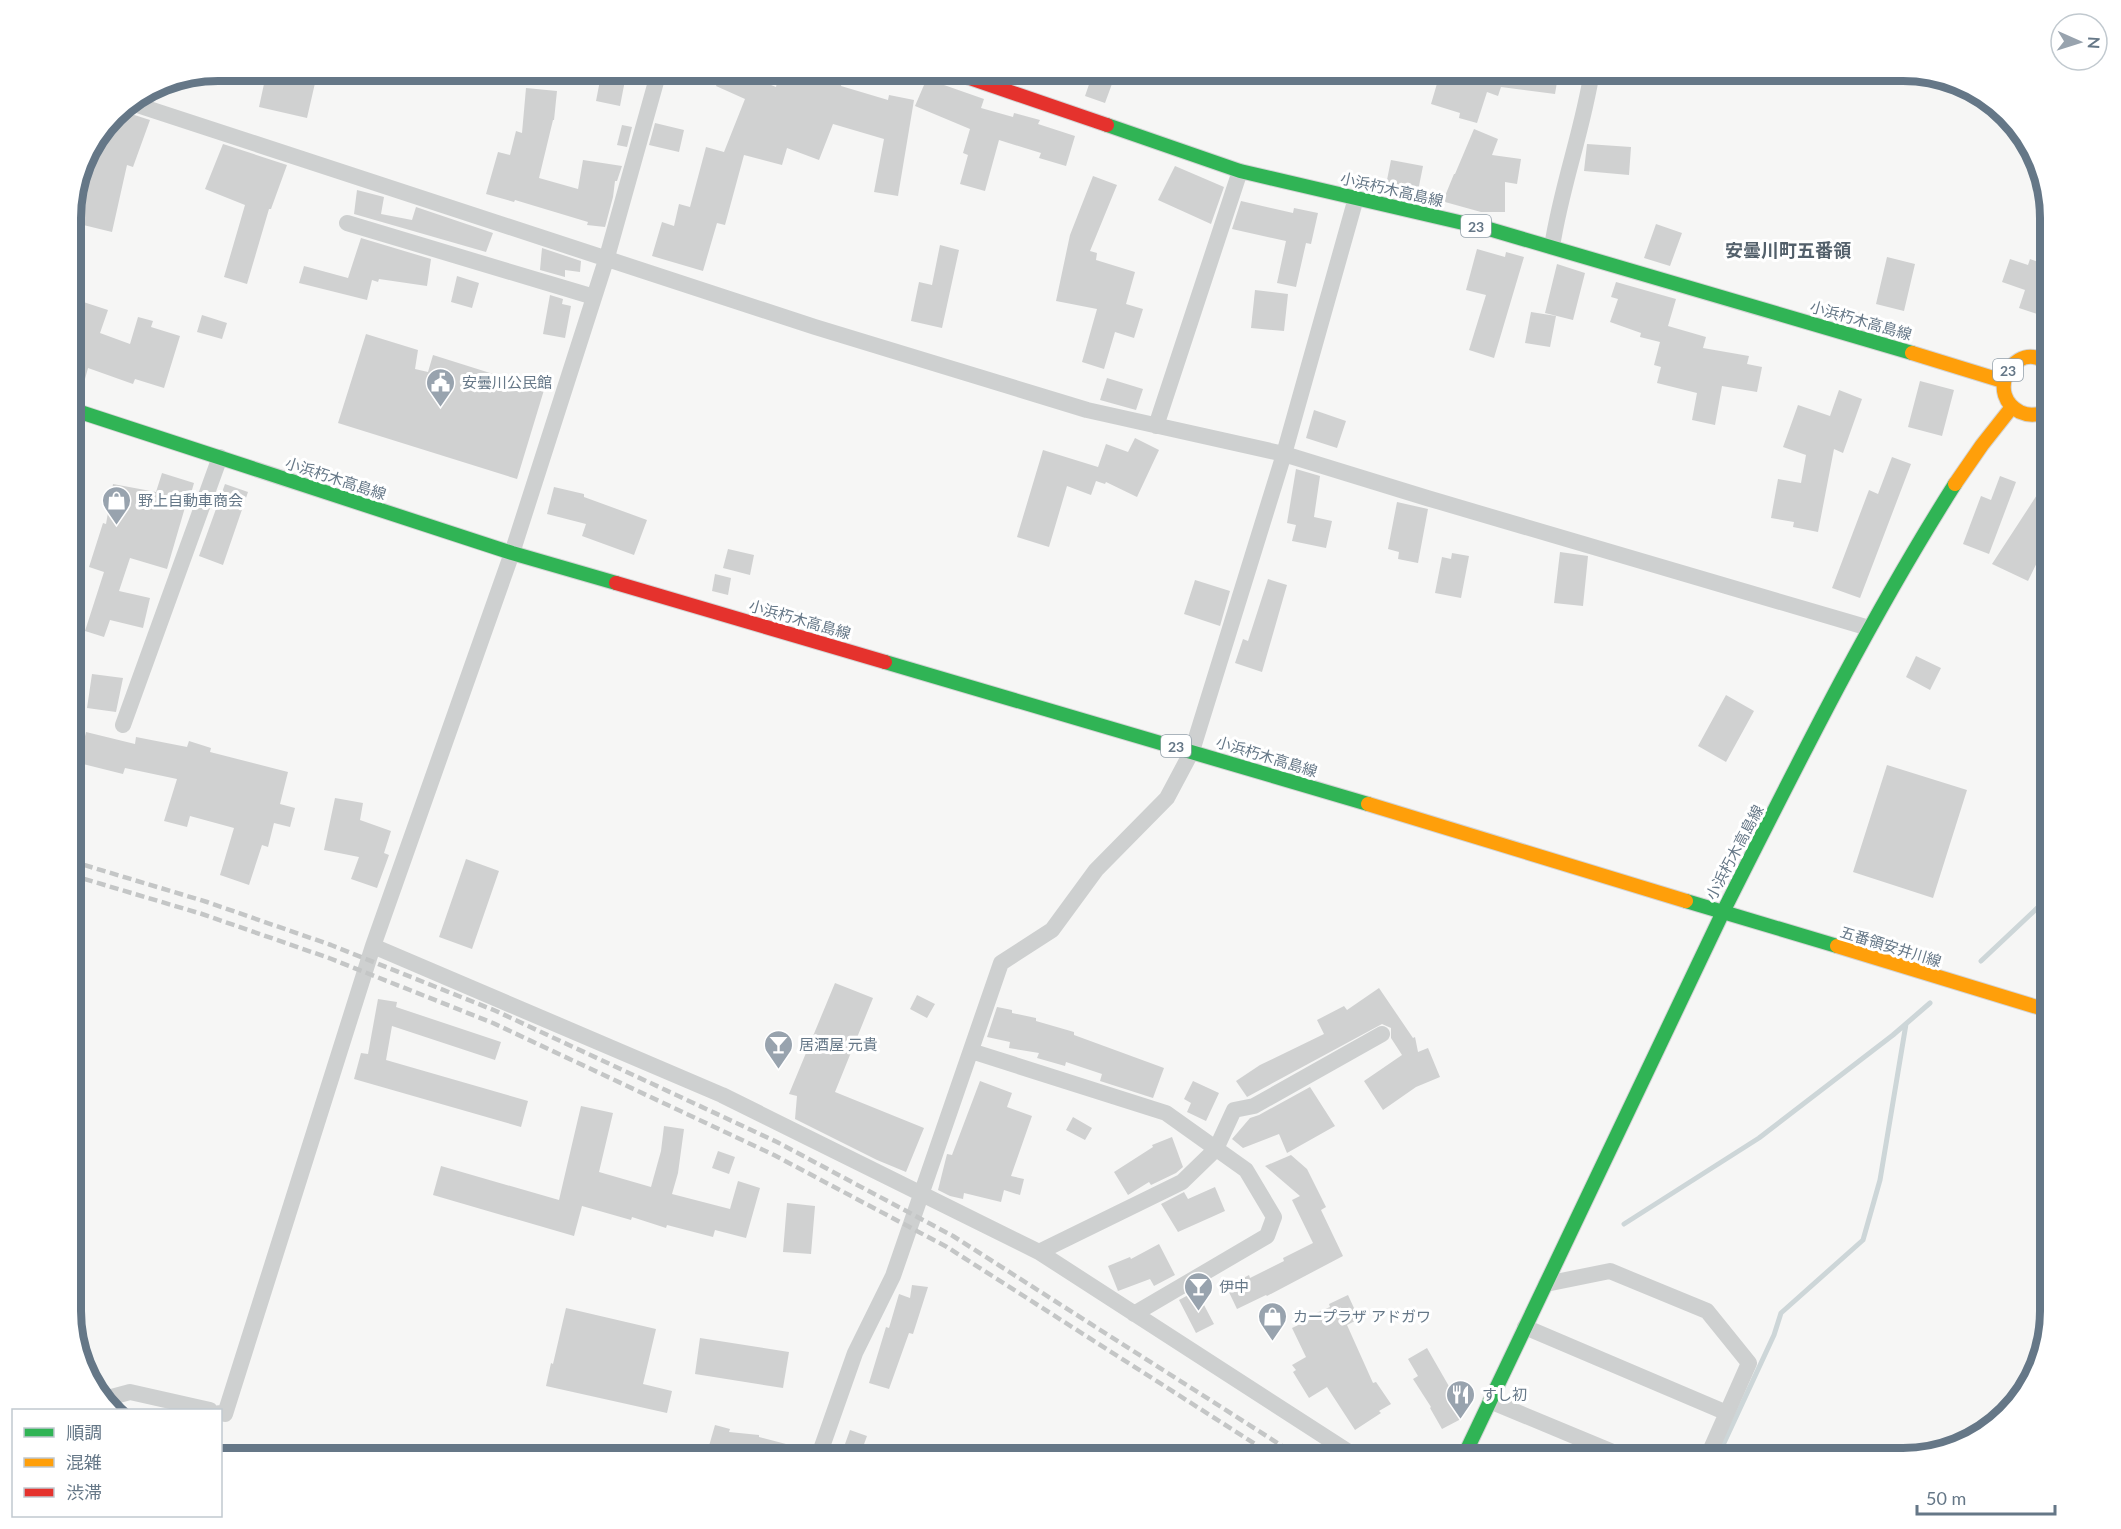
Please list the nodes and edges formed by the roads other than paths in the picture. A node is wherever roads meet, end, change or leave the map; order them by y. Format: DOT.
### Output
graph roads {
  1 [pos="656,81"];
  2 [pos="989,81"];
  3 [pos="1590,81"];
  4 [pos="140,106"];
  5 [pos="1240,171"];
  6 [pos="1356,198"];
  7 [pos="347,223"];
  8 [pos="1552,247"];
  9 [pos="607,257"];
  10 [pos="594,297"];
  11 [pos="2040,358"];
  12 [pos="2003,381"];
  13 [pos="2012,407"];
  14 [pos="81,412"];
  15 [pos="2040,413"];
  16 [pos="1156,426"];
  17 [pos="1284,454"];
  18 [pos="220,457"];
  19 [pos="512,553"];
  20 [pos="1869,628"];
  21 [pos="123,725"];
  22 [pos="1192,751"];
  23 [pos="1723,912"];
  24 [pos="373,946"];
  25 [pos="2040,1008"];
  26 [pos="1382,1034"];
  27 [pos="971,1051"];
  28 [pos="1216,1149"];
  29 [pos="921,1194"];
  30 [pos="1039,1252"];
  31 [pos="1546,1284"];
  32 [pos="1134,1314"];
  33 [pos="1526,1327"];
  34 [pos="111,1397"];
  35 [pos="1490,1401"];
  36 [pos="206,1409"];
  37 [pos="222,1413"];
  38 [pos="1727,1413"];
  39 [pos="822,1448"];
  40 [pos="1342,1448"];
  41 [pos="1467,1448"];
  42 [pos="1603,1448"];
  43 [pos="1711,1448"];
  1 -- 9 [label="street"];
  2 -- 5 [label="main road, 小浜朽木高島線 / 23"];
  3 -- 8 [label="street"];
  4 -- 9 [label="street"];
  5 -- 6 [label="main road, 小浜朽木高島線 / 23"];
  5 -- 16 [label="street"];
  6 -- 8 [label="main road, 小浜朽木高島線 / 23"];
  6 -- 17 [label="street"];
  7 -- 10 [label="street"];
  8 -- 12 [label="main road, 小浜朽木高島線 / 23"];
  9 -- 10 [label="street"];
  9 -- 16 [label="street"];
  10 -- 19 [label="street"];
  11 -- 12 [label="main road, 23"];
  12 -- 13 [label="main road, 23"];
  13 -- 15 [label="main road"];
  13 -- 20 [label="main road, 小浜朽木高島線"];
  14 -- 18 [label="main road, 小浜朽木高島線 / 23"];
  16 -- 17 [label="street"];
  17 -- 20 [label="street"];
  17 -- 22 [label="street"];
  18 -- 19 [label="main road, 小浜朽木高島線 / 23"];
  18 -- 21 [label="street"];
  19 -- 22 [label="main road, 小浜朽木高島線 / 23"];
  19 -- 24 [label="street"];
  20 -- 23 [label="main road, 小浜朽木高島線"];
  22 -- 23 [label="main road, 小浜朽木高島線 / 23"];
  22 -- 27 [label="street"];
  23 -- 25 [label="main road, 五番領安井川線"];
  23 -- 31 [label="main road"];
  24 -- 29 [label="street"];
  24 -- 37 [label="street"];
  26 -- 28 [label="street"];
  27 -- 28 [label="street"];
  27 -- 29 [label="street"];
  28 -- 30 [label="street"];
  28 -- 32 [label="street"];
  29 -- 30 [label="street"];
  29 -- 39 [label="street"];
  30 -- 32 [label="street"];
  31 -- 33 [label="main road"];
  31 -- 38 [label="street"];
  32 -- 40 [label="street"];
  33 -- 35 [label="main road"];
  33 -- 38 [label="street"];
  34 -- 36 [label="street"];
  35 -- 41 [label="main road"];
  35 -- 42 [label="street"];
  38 -- 43 [label="street"];
}
